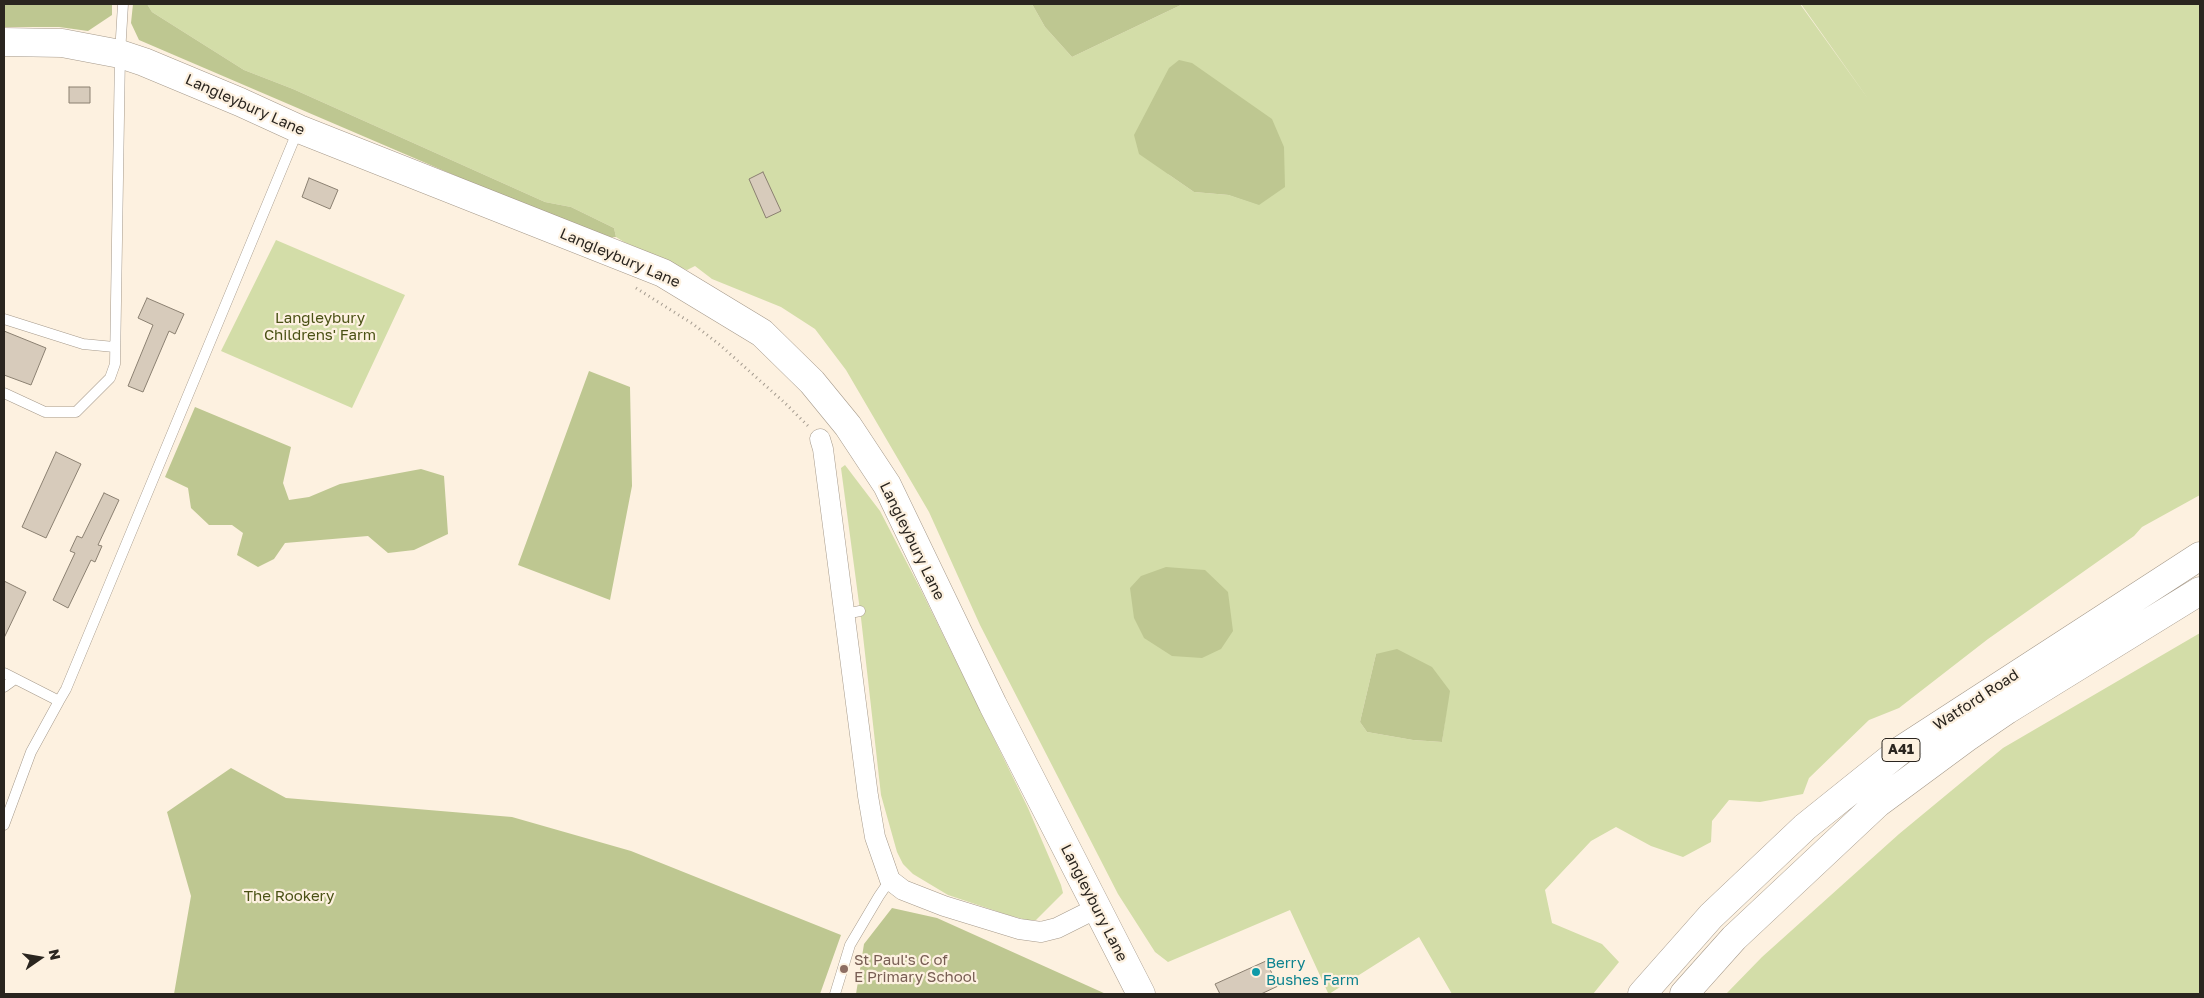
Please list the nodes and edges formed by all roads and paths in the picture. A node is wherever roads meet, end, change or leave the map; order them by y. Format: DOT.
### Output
graph roads {
  1 [pos="123,4"];
  2 [pos="4,42"];
  3 [pos="120,54"];
  4 [pos="298,129"];
  5 [pos="629,284"];
  6 [pos="4,319"];
  7 [pos="114,347"];
  8 [pos="4,393"];
  9 [pos="820,438"];
  10 [pos="2200,556"];
  11 [pos="2200,590"];
  12 [pos="4,673"];
  13 [pos="16,679"];
  14 [pos="4,687"];
  15 [pos="59,701"];
  16 [pos="4,825"];
  17 [pos="890,880"];
  18 [pos="1097,908"];
  19 [pos="835,994"];
  20 [pos="1141,994"];
  21 [pos="1642,994"];
  22 [pos="1684,994"];
  1 -- 3 [label="lane"];
  2 -- 3 [label="main road, Langleybury Lane"];
  3 -- 4 [label="main road, Langleybury Lane"];
  3 -- 7 [label="lane"];
  4 -- 15 [label="lane"];
  4 -- 18 [label="main road, Langleybury Lane"];
  5 -- 9 [label="path"];
  6 -- 7 [label="lane"];
  7 -- 8 [label="lane"];
  9 -- 17 [label="street"];
  10 -- 21 [label="main road, Watford Road / A41"];
  11 -- 22 [label="main road, Watford Road / A41"];
  12 -- 13 [label="lane"];
  13 -- 14 [label="lane"];
  13 -- 15 [label="lane"];
  15 -- 16 [label="lane"];
  17 -- 18 [label="street"];
  17 -- 19 [label="lane"];
  18 -- 20 [label="main road, Langleybury Lane"];
}
